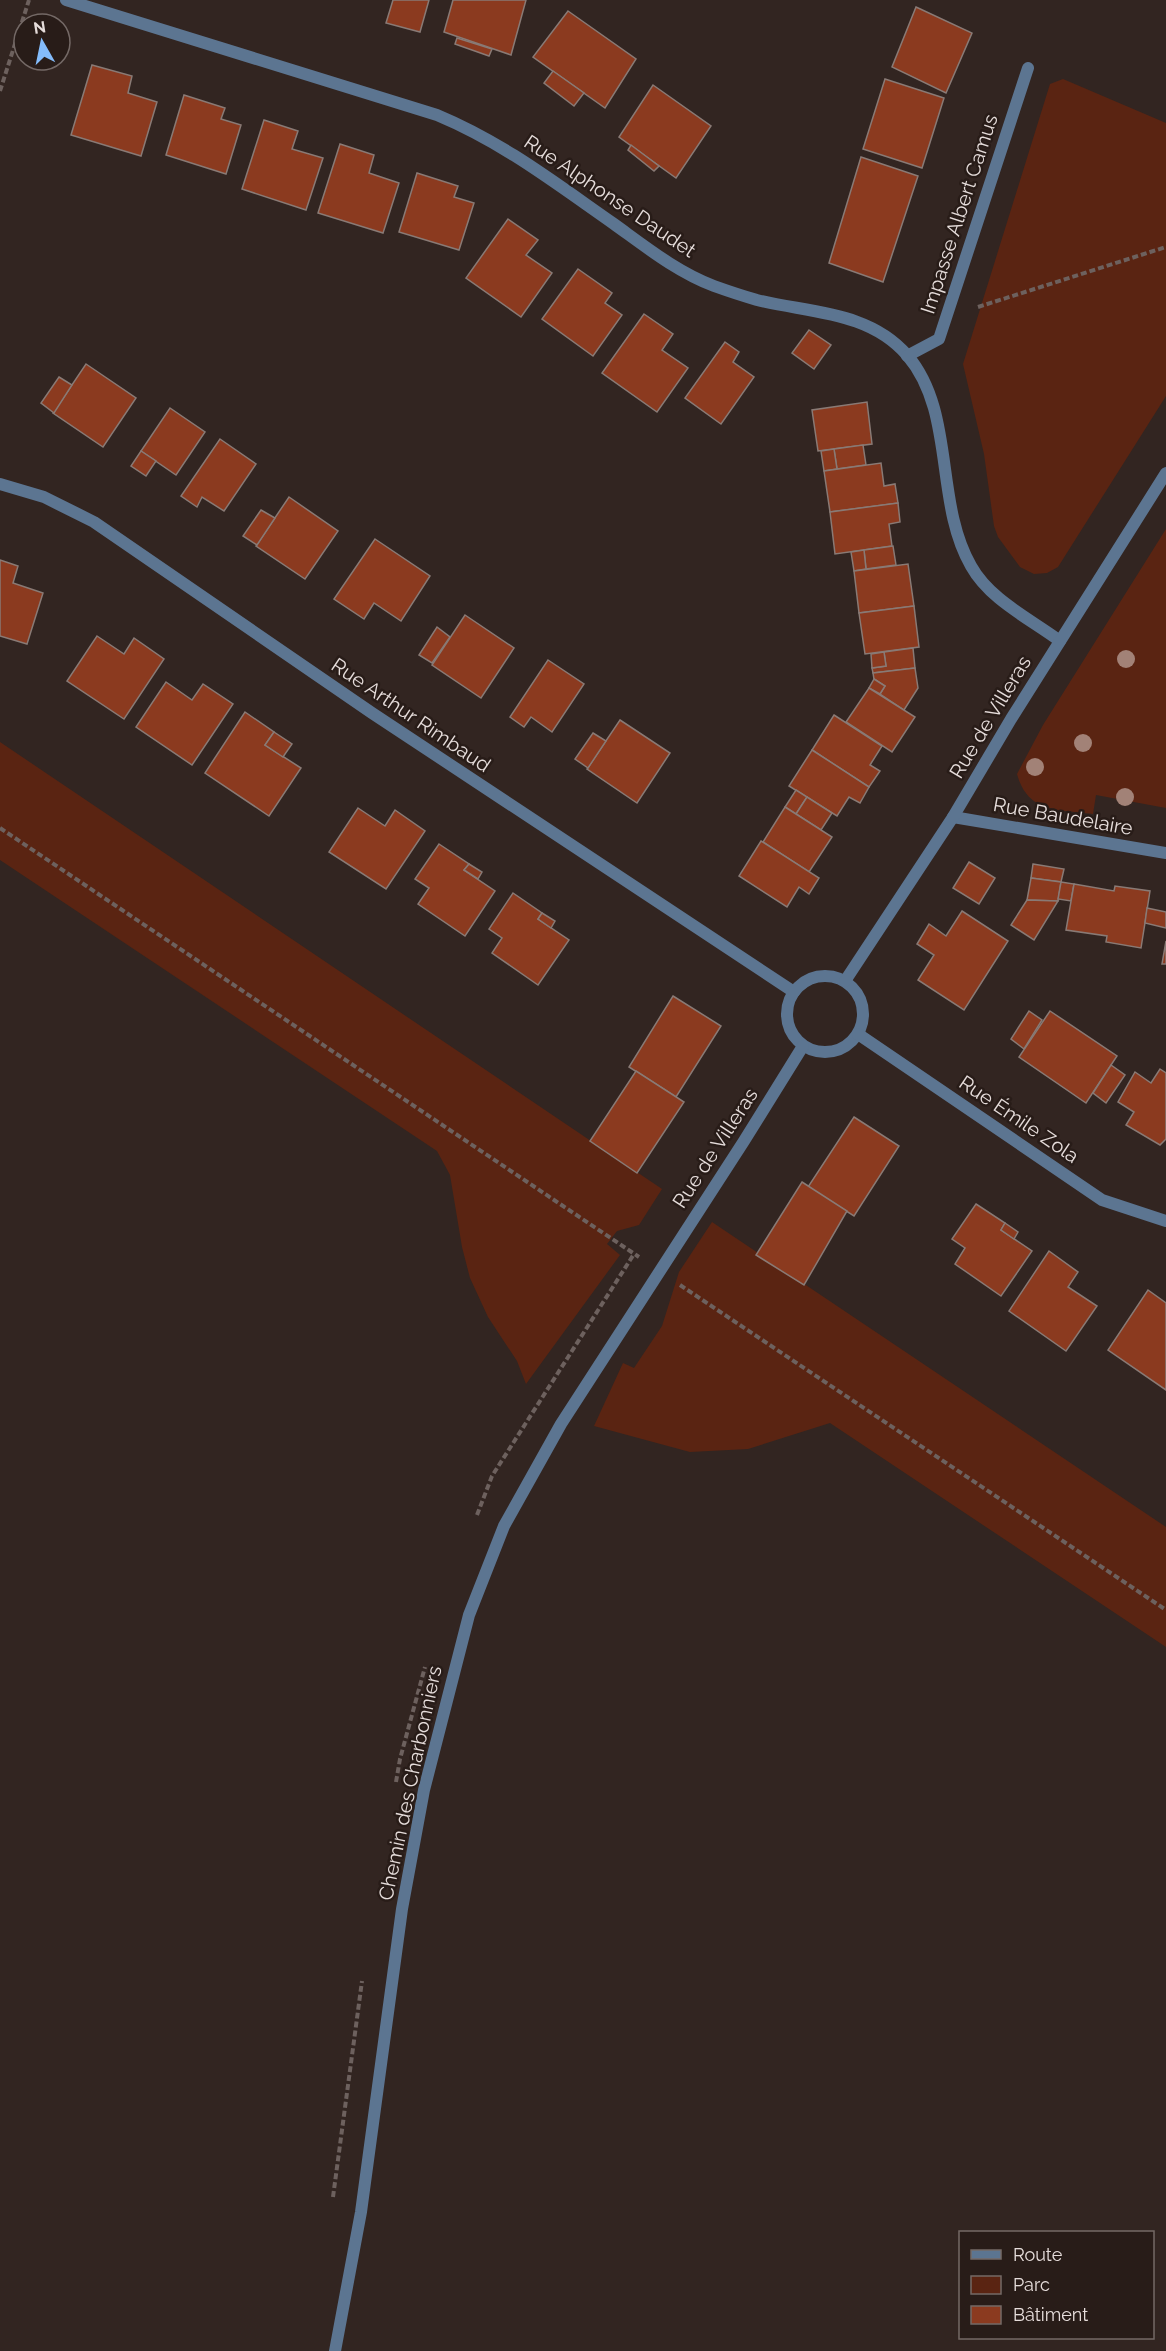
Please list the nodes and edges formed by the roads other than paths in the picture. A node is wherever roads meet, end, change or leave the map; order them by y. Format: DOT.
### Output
graph roads {
  1 [pos="66,0"];
  2 [pos="1028,68"];
  3 [pos="908,356"];
  4 [pos="1166,473"];
  5 [pos="0,484"];
  6 [pos="1060,641"];
  7 [pos="953,817"];
  8 [pos="1166,853"];
  9 [pos="845,981"];
  10 [pos="794,992"];
  11 [pos="858,1034"];
  12 [pos="803,1046"];
  13 [pos="1166,1221"];
  14 [pos="659,1271"];
  15 [pos="334,2351"];
  1 -- 3 [label="street, Rue Alphonse Daudet"];
  2 -- 3 [label="street, Impasse Albert Camus"];
  3 -- 6 [label="street, Rue Alphonse Daudet"];
  4 -- 6 [label="street, Rue de Villeras"];
  5 -- 10 [label="street, Rue Arthur Rimbaud"];
  6 -- 7 [label="street, Rue de Villeras"];
  7 -- 8 [label="street, Rue Baudelaire"];
  7 -- 9 [label="street, Rue de Villeras"];
  9 -- 10 [label="street"];
  9 -- 11 [label="street"];
  10 -- 12 [label="street"];
  11 -- 12 [label="street"];
  11 -- 13 [label="street, Rue Émile Zola"];
  12 -- 14 [label="street, Rue de Villeras"];
  14 -- 15 [label="street, Chemin des Charbonniers"];
}
